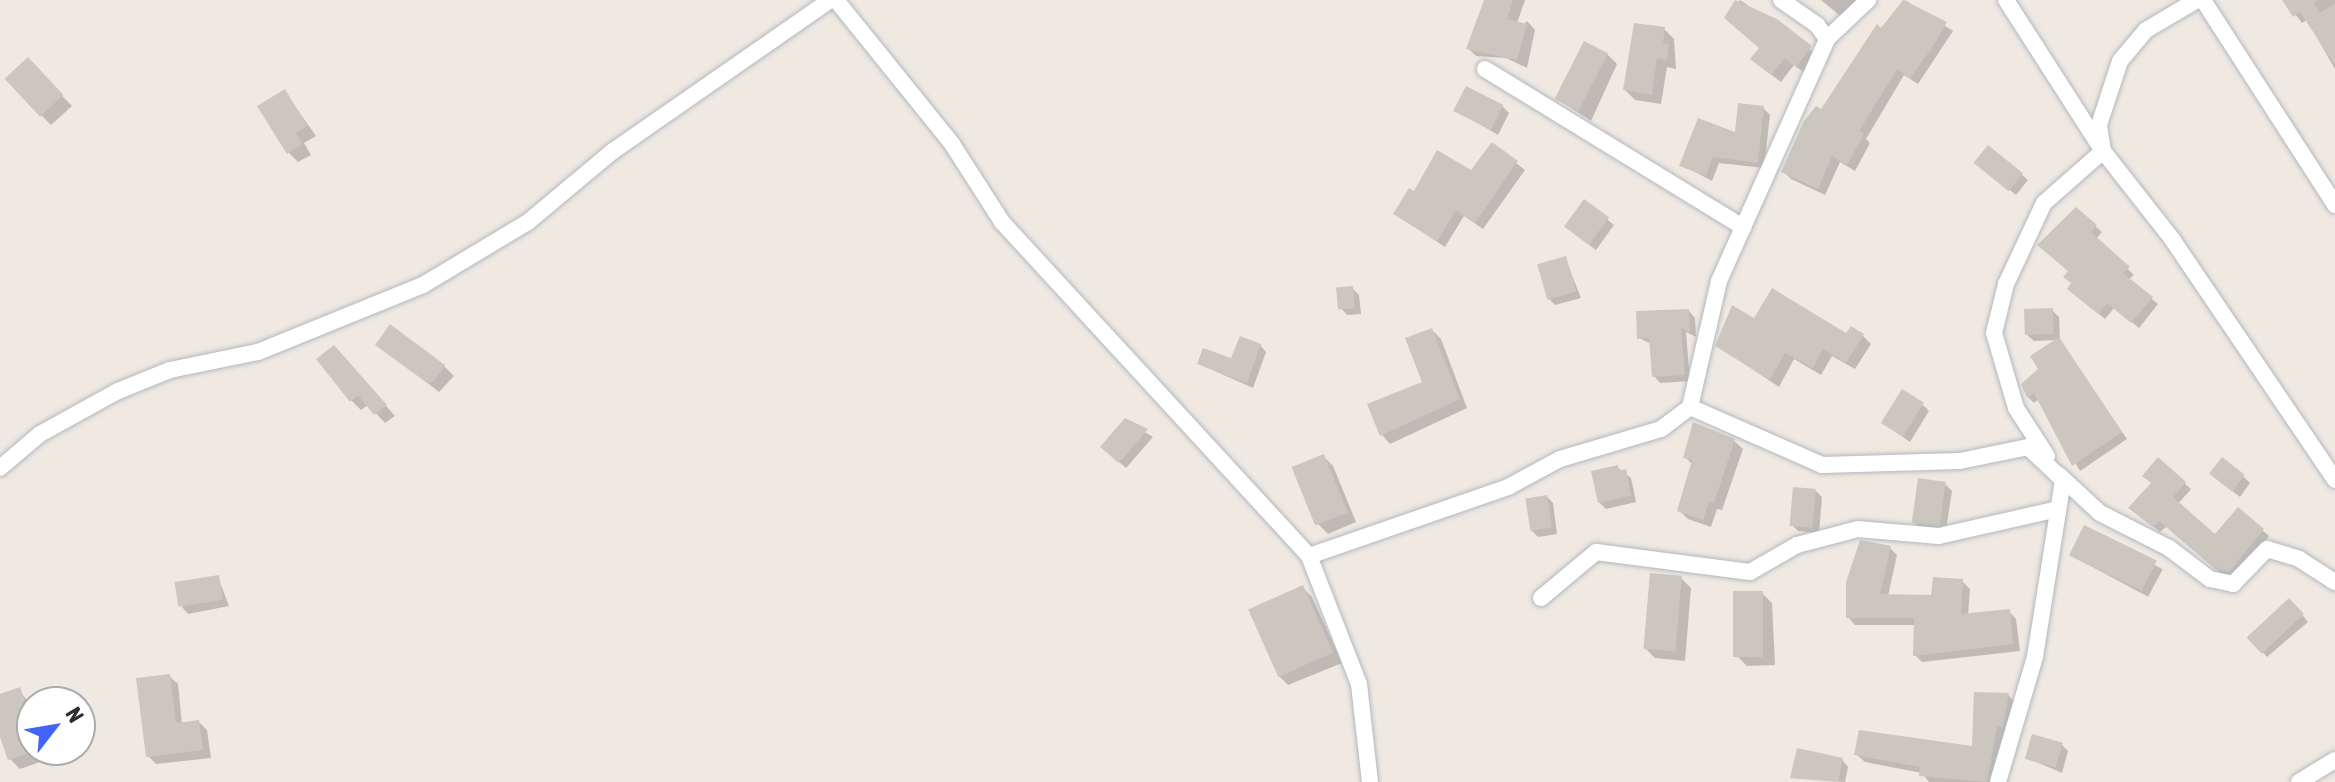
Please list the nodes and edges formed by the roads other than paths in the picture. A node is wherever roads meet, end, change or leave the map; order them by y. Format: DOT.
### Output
graph roads {
  1 [pos="833,0"];
  2 [pos="1781,0"];
  3 [pos="1868,0"];
  4 [pos="2006,0"];
  5 [pos="2200,0"];
  6 [pos="1827,39"];
  7 [pos="1485,69"];
  8 [pos="2103,151"];
  9 [pos="2335,205"];
  10 [pos="1743,227"];
  11 [pos="1690,407"];
  12 [pos="0,468"];
  13 [pos="2063,480"];
  14 [pos="2335,480"];
  15 [pos="2058,509"];
  16 [pos="1309,556"];
  17 [pos="2335,582"];
  18 [pos="1541,598"];
  19 [pos="2335,760"];
  20 [pos="1370,782"];
  21 [pos="1998,782"];
  22 [pos="2299,782"];
  1 -- 12 [label="street"];
  1 -- 16 [label="street"];
  2 -- 6 [label="street"];
  3 -- 6 [label="street"];
  4 -- 8 [label="street"];
  5 -- 8 [label="street"];
  5 -- 9 [label="street"];
  6 -- 10 [label="street"];
  7 -- 10 [label="street"];
  8 -- 13 [label="street"];
  8 -- 14 [label="street"];
  10 -- 11 [label="street"];
  11 -- 13 [label="street"];
  11 -- 16 [label="street"];
  13 -- 15 [label="street"];
  13 -- 17 [label="street"];
  15 -- 18 [label="street"];
  15 -- 21 [label="street"];
  16 -- 20 [label="street"];
  19 -- 22 [label="street"];
}
